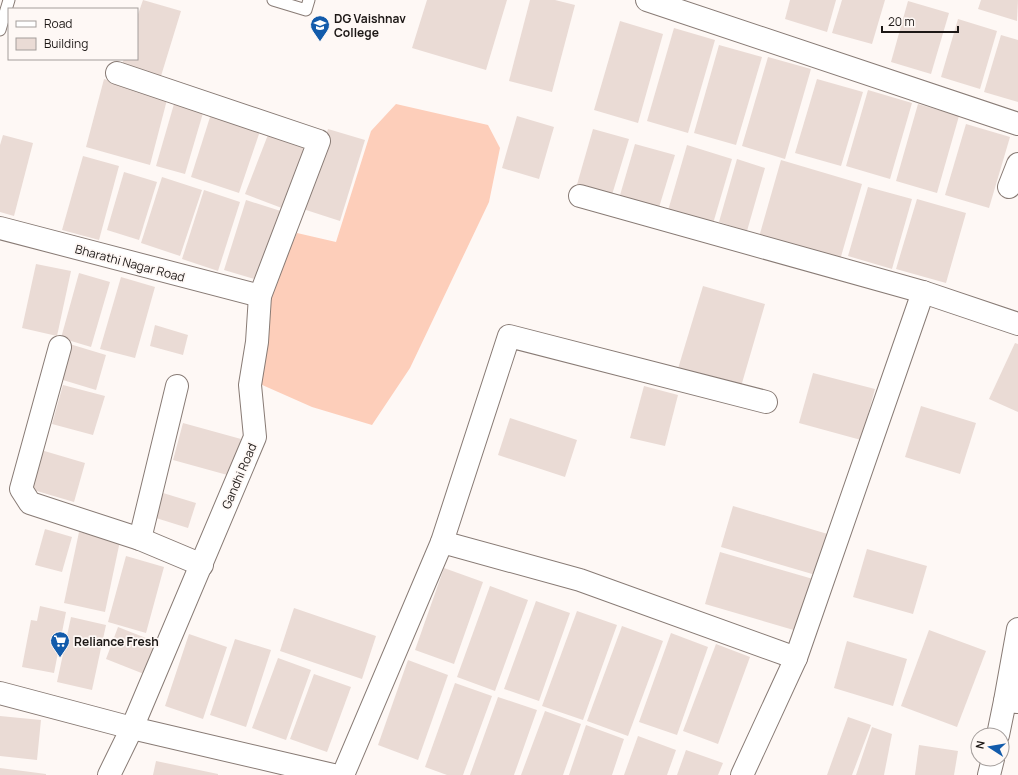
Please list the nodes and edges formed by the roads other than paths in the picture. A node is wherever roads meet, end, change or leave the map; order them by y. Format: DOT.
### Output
graph roads {
  1 [pos="9,0"];
  2 [pos="273,0"];
  3 [pos="309,0"];
  4 [pos="647,0"];
  5 [pos="676,4"];
  6 [pos="0,30"];
  7 [pos="117,73"];
  8 [pos="1018,124"];
  9 [pos="1018,164"];
  10 [pos="1009,187"];
  11 [pos="580,196"];
  12 [pos="0,228"];
  13 [pos="923,292"];
  14 [pos="260,296"];
  15 [pos="1018,324"];
  16 [pos="60,347"];
  17 [pos="177,386"];
  18 [pos="766,402"];
  19 [pos="140,539"];
  20 [pos="442,542"];
  21 [pos="202,565"];
  22 [pos="1018,629"];
  23 [pos="796,658"];
  24 [pos="0,693"];
  25 [pos="1011,702"];
  26 [pos="1001,727"];
  27 [pos="132,728"];
  28 [pos="109,775"];
  29 [pos="333,775"];
  30 [pos="343,775"];
  31 [pos="742,775"];
  1 -- 6 [label="lane"];
  2 -- 3 [label="lane"];
  4 -- 5 [label="street"];
  5 -- 8 [label="street"];
  7 -- 14 [label="street, Gandhi Road"];
  9 -- 10 [label="street"];
  11 -- 13 [label="street"];
  12 -- 14 [label="street, Bharathi Nagar Road"];
  13 -- 15 [label="street"];
  13 -- 23 [label="street"];
  14 -- 21 [label="street, Gandhi Road"];
  16 -- 19 [label="street"];
  17 -- 19 [label="street"];
  18 -- 20 [label="street"];
  19 -- 21 [label="street"];
  20 -- 23 [label="street"];
  20 -- 30 [label="street"];
  21 -- 27 [label="street, Gandhi Road"];
  22 -- 25 [label="street"];
  23 -- 31 [label="street"];
  24 -- 27 [label="street"];
  25 -- 26 [label="street"];
  27 -- 28 [label="street, Gandhi Road"];
  27 -- 29 [label="street"];
}
